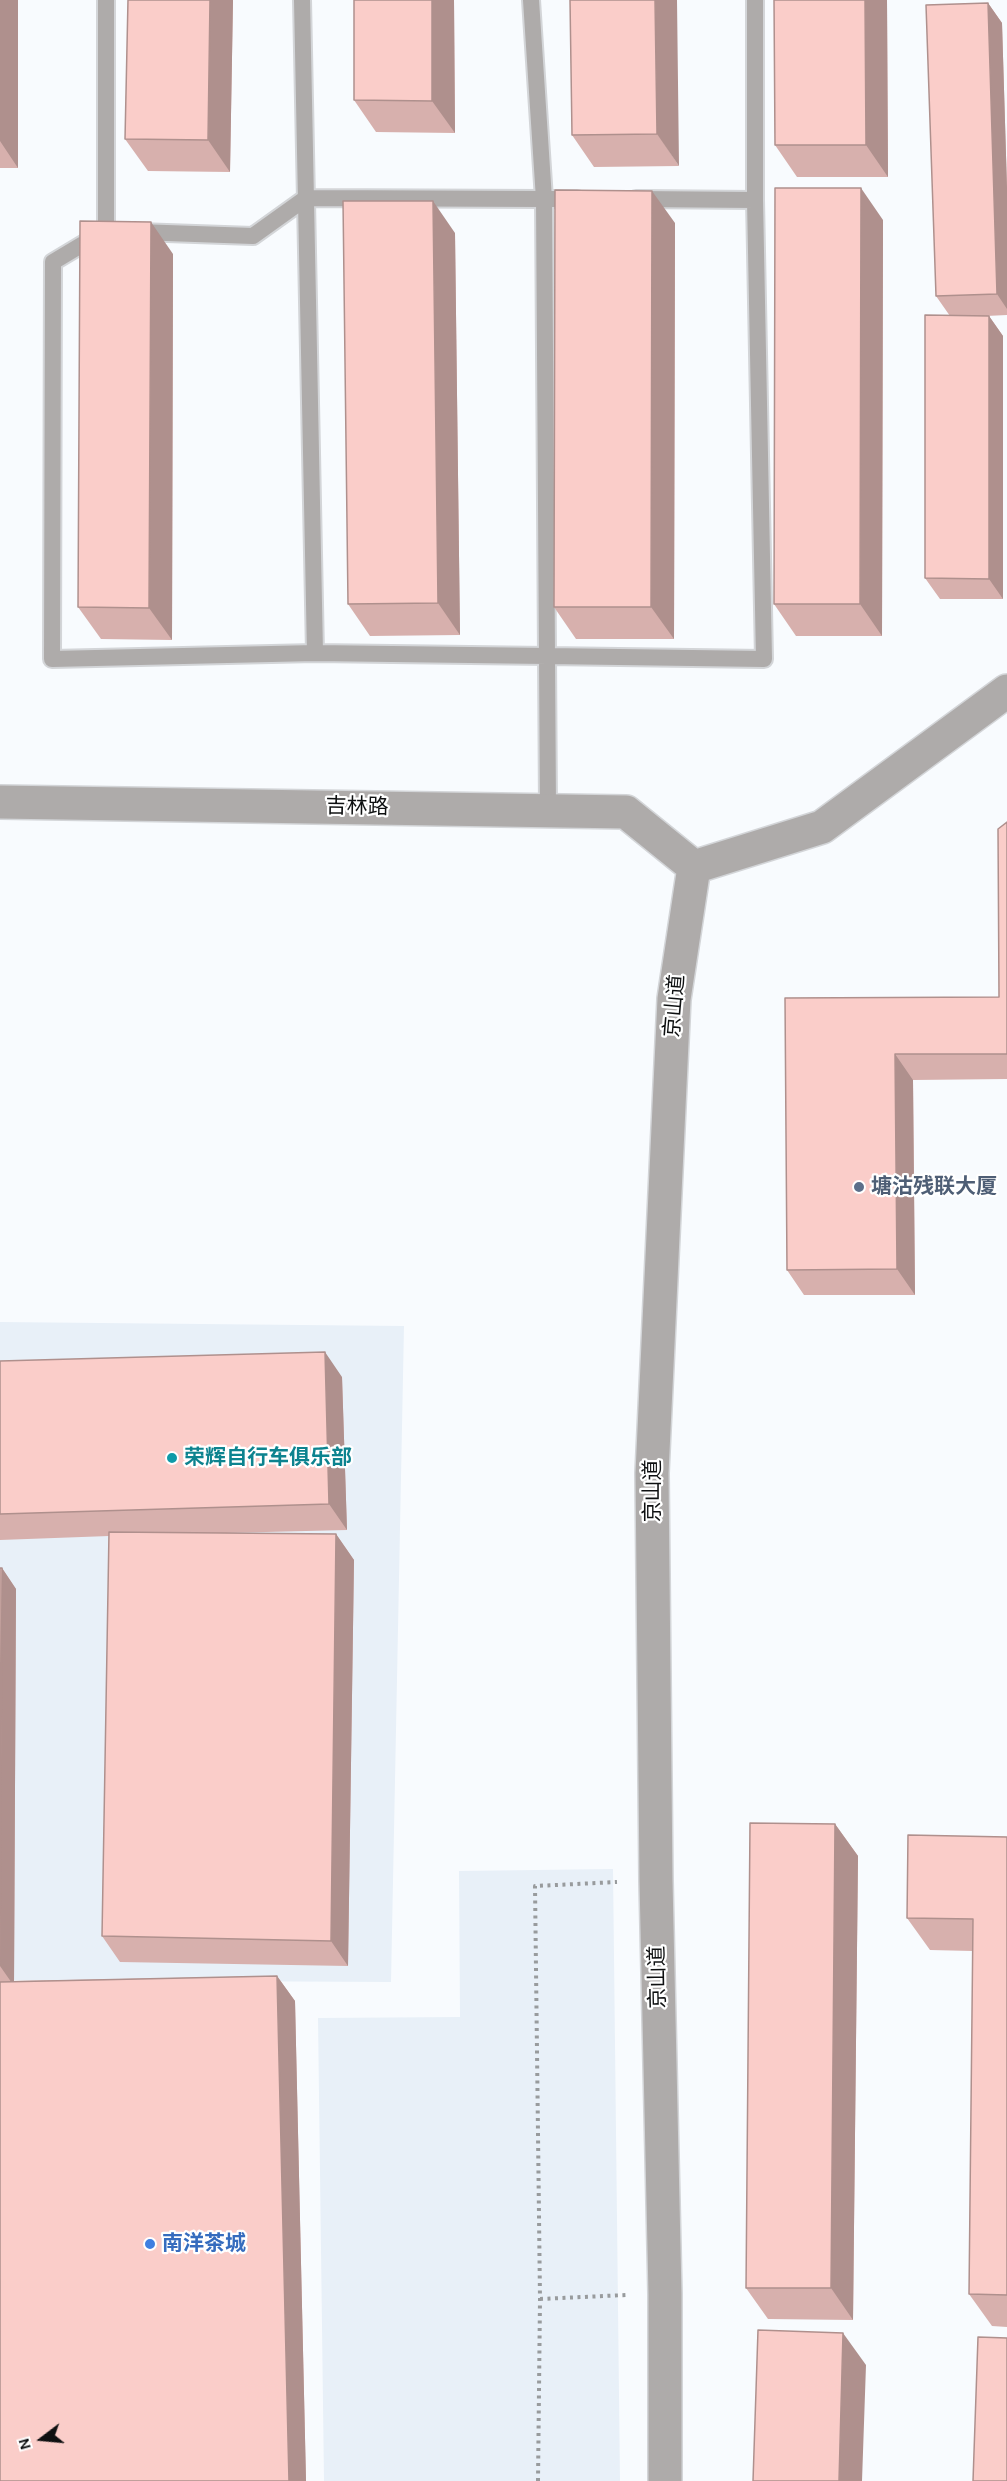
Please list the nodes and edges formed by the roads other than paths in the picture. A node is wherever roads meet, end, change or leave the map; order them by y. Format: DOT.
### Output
graph roads {
  1 [pos="106,0"];
  2 [pos="302,0"];
  3 [pos="531,0"];
  4 [pos="755,0"];
  5 [pos="306,198"];
  6 [pos="544,199"];
  7 [pos="591,199"];
  8 [pos="614,199"];
  9 [pos="755,200"];
  10 [pos="106,230"];
  11 [pos="315,652"];
  12 [pos="547,657"];
  13 [pos="1007,691"];
  14 [pos="0,802"];
  15 [pos="548,810"];
  16 [pos="694,867"];
  17 [pos="665,2481"];
  1 -- 10 [label="lane"];
  2 -- 5 [label="lane"];
  3 -- 6 [label="lane"];
  4 -- 9 [label="lane"];
  5 -- 6 [label="lane"];
  5 -- 10 [label="lane"];
  5 -- 11 [label="lane"];
  6 -- 7 [label="lane"];
  6 -- 12 [label="lane"];
  8 -- 9 [label="lane"];
  9 -- 12 [label="lane"];
  10 -- 11 [label="lane"];
  11 -- 12 [label="lane"];
  12 -- 15 [label="lane"];
  13 -- 16 [label="street"];
  14 -- 15 [label="street, 吉林路"];
  15 -- 16 [label="street, 吉林路"];
  16 -- 17 [label="street, 京山道"];
}
